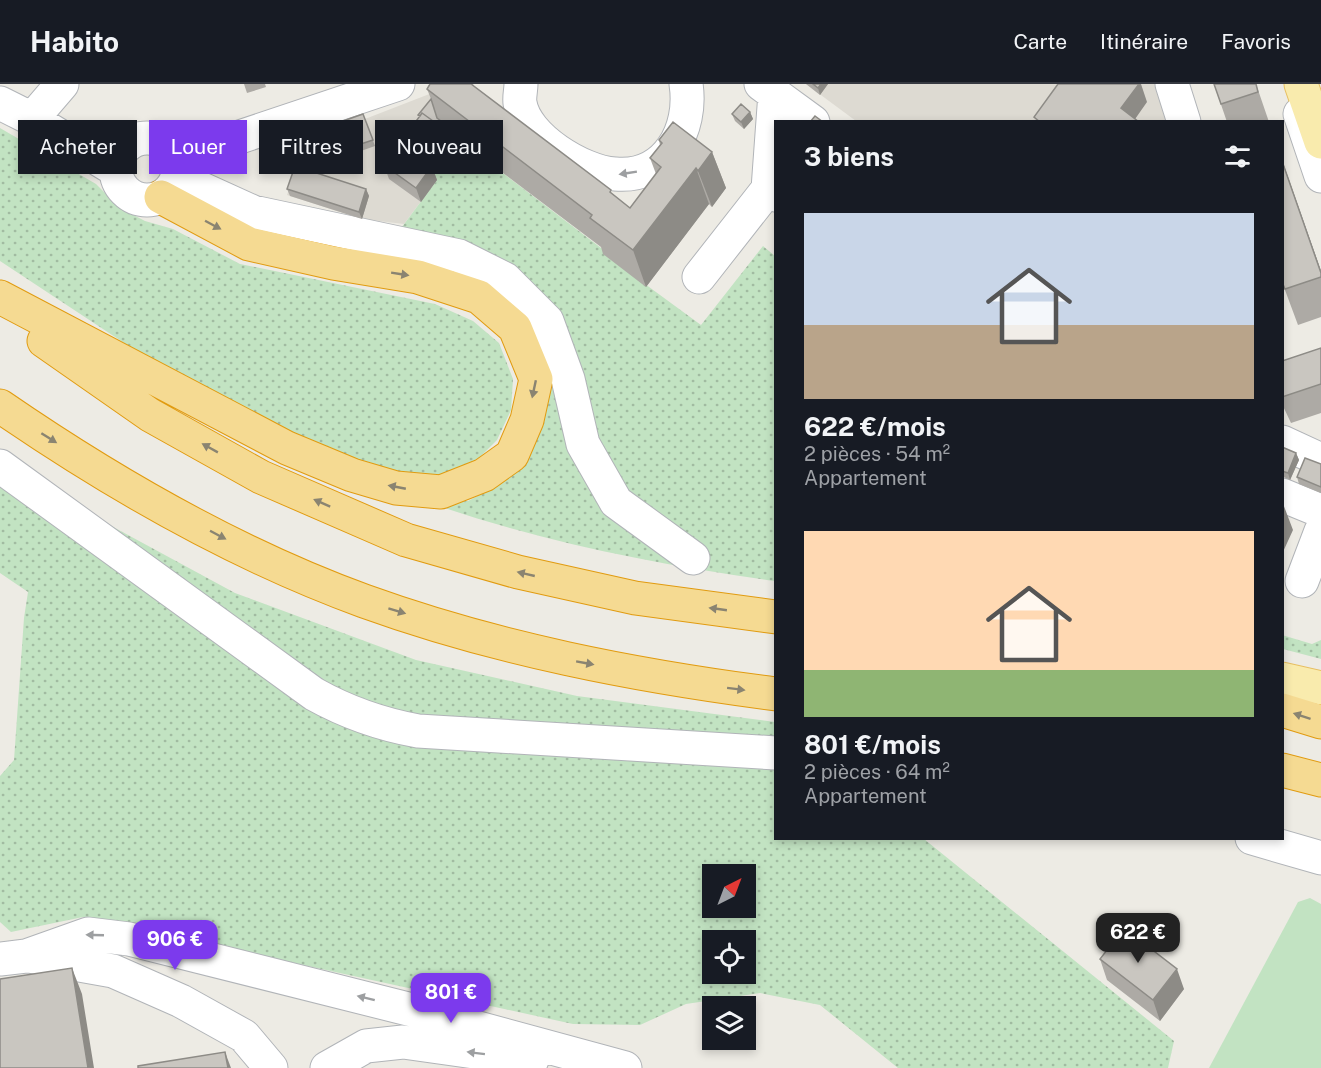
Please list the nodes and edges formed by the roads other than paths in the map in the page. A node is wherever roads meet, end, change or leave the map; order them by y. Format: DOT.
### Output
graph roads {
  1 [pos="62,84"];
  2 [pos="398,84"];
  3 [pos="521,84"];
  4 [pos="686,84"];
  5 [pos="1172,84"];
  6 [pos="1289,84"];
  7 [pos="1301,84"];
  8 [pos="768,88"];
  9 [pos="0,103"];
  10 [pos="32,119"];
  11 [pos="810,120"];
  12 [pos="1183,120"];
  13 [pos="137,140"];
  14 [pos="1321,142"];
  15 [pos="117,174"];
  16 [pos="1321,176"];
  17 [pos="172,178"];
  18 [pos="772,192"];
  19 [pos="699,277"];
  20 [pos="0,297"];
  21 [pos="0,312"];
  22 [pos="0,406"];
  23 [pos="1284,443"];
  24 [pos="1321,459"];
  25 [pos="0,466"];
  26 [pos="1284,496"];
  27 [pos="1321,511"];
  28 [pos="1321,531"];
  29 [pos="693,558"];
  30 [pos="1302,581"];
  31 [pos="774,617"];
  32 [pos="1284,679"];
  33 [pos="1321,688"];
  34 [pos="774,694"];
  35 [pos="1284,711"];
  36 [pos="1321,722"];
  37 [pos="774,753"];
  38 [pos="1284,771"];
  39 [pos="1321,780"];
  40 [pos="1259,840"];
  41 [pos="1321,858"];
  42 [pos="13,958"];
  43 [pos="271,1068"];
  44 [pos="327,1068"];
  45 [pos="596,1068"];
  46 [pos="625,1068"];
  1 -- 10 [label="street"];
  2 -- 17 [label="street"];
  4 -- 3 [label="street, one-way"];
  5 -- 12 [label="street"];
  6 -- 16 [label="street"];
  7 -- 14 [label="main road"];
  8 -- 11 [label="street"];
  8 -- 18 [label="street"];
  9 -- 10 [label="street"];
  13 -- 17 [label="street"];
  15 -- 17 [label="street"];
  17 -- 20 [label="highway, one-way"];
  17 -- 29 [label="street"];
  18 -- 19 [label="street"];
  31 -- 21 [label="highway, one-way"];
  22 -- 34 [label="highway, one-way"];
  23 -- 24 [label="street"];
  25 -- 37 [label="street"];
  26 -- 27 [label="street"];
  28 -- 30 [label="street"];
  32 -- 33 [label="main road"];
  36 -- 35 [label="highway, one-way"];
  38 -- 39 [label="highway"];
  40 -- 41 [label="street"];
  42 -- 43 [label="street"];
  46 -- 42 [label="street, one-way"];
  45 -- 44 [label="street, one-way"];
}
